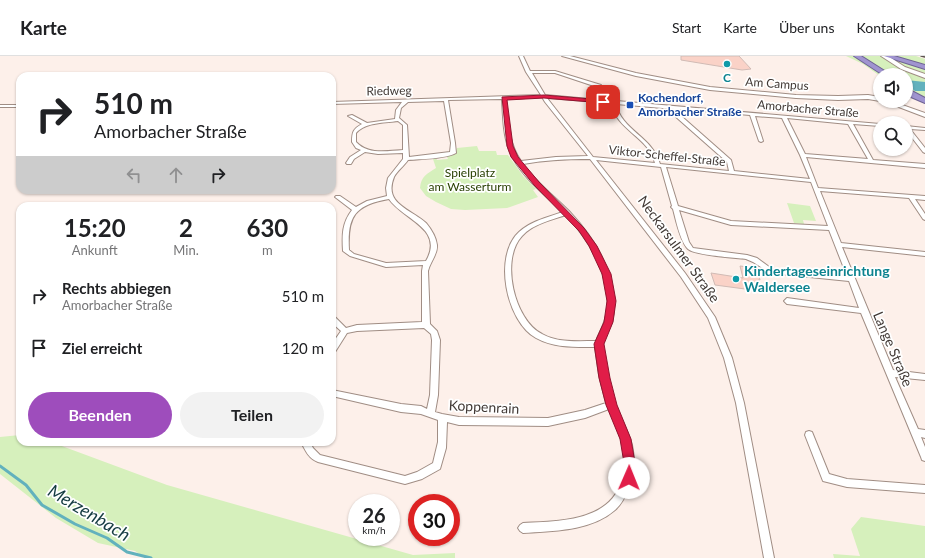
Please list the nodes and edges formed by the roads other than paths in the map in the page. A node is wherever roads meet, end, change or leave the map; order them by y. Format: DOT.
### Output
graph roads {
  1 [pos="521,56"];
  2 [pos="564,56"];
  3 [pos="567,56"];
  4 [pos="857,56"];
  5 [pos="886,56"];
  6 [pos="910,56"];
  7 [pos="578,60"];
  8 [pos="925,61"];
  9 [pos="925,67"];
  10 [pos="877,68"];
  11 [pos="528,72"];
  12 [pos="924,76"];
  13 [pos="544,96"];
  14 [pos="913,96"];
  15 [pos="873,97"];
  16 [pos="504,98"];
  17 [pos="446,100"];
  18 [pos="406,101"];
  19 [pos="925,101"];
  20 [pos="603,102"];
  21 [pos="613,102"];
  22 [pos="336,103"];
  23 [pos="0,106"];
  24 [pos="16,106"];
  25 [pos="676,108"];
  26 [pos="906,108"];
  27 [pos="752,114"];
  28 [pos="925,115"];
  29 [pos="350,116"];
  30 [pos="784,117"];
  31 [pos="399,120"];
  32 [pos="850,123"];
  33 [pos="367,125"];
  34 [pos="873,125"];
  35 [pos="913,128"];
  36 [pos="925,129"];
  37 [pos="913,136"];
  38 [pos="761,141"];
  39 [pos="365,150"];
  40 [pos="406,151"];
  41 [pos="925,151"];
  42 [pos="803,155"];
  43 [pos="592,158"];
  44 [pos="406,159"];
  45 [pos="872,162"];
  46 [pos="349,163"];
  47 [pos="520,164"];
  48 [pos="660,165"];
  49 [pos="925,166"];
  50 [pos="732,173"];
  51 [pos="813,181"];
  52 [pos="816,189"];
  53 [pos="391,197"];
  54 [pos="911,197"];
  55 [pos="338,198"];
  56 [pos="925,198"];
  57 [pos="674,207"];
  58 [pos="355,209"];
  59 [pos="567,214"];
  60 [pos="925,218"];
  61 [pos="831,228"];
  62 [pos="838,245"];
  63 [pos="925,254"];
  64 [pos="426,263"];
  65 [pos="852,279"];
  66 [pos="787,301"];
  67 [pos="864,311"];
  68 [pos="336,322"];
  69 [pos="426,325"];
  70 [pos="345,331"];
  71 [pos="336,344"];
  72 [pos="599,344"];
  73 [pos="890,373"];
  74 [pos="925,377"];
  75 [pos="336,394"];
  76 [pos="611,405"];
  77 [pos="430,414"];
  78 [pos="442,418"];
  79 [pos="915,433"];
  80 [pos="925,434"];
  81 [pos="810,435"];
  82 [pos="307,446"];
  83 [pos="925,457"];
  84 [pos="925,489"];
  85 [pos="523,528"];
  86 [pos="769,558"];
  1 -- 11 [label="street, Neckarsulmer Straße"];
  2 -- 7 [label="street, Am Campus"];
  3 -- 7 [label="street, Am Campus"];
  4 -- 10 [label="highway"];
  5 -- 9 [label="highway"];
  5 -- 12 [label="main road"];
  6 -- 8 [label="highway"];
  7 -- 15 [label="street, Am Campus"];
  11 -- 13 [label="street, Neckarsulmer Straße"];
  11 -- 20 [label="street"];
  13 -- 16 [label="street, Amorbacher Straße"];
  13 -- 20 [label="street, Amorbacher Straße"];
  13 -- 43 [label="street, Neckarsulmer Straße"];
  14 -- 19 [label="highway"];
  16 -- 17 [label="street, Amorbacher Straße"];
  16 -- 47 [label="street"];
  17 -- 18 [label="street, Riedweg"];
  17 -- 44 [label="street"];
  18 -- 22 [label="street, Riedweg"];
  18 -- 31 [label="street"];
  20 -- 21 [label="street, Amorbacher Straße"];
  21 -- 25 [label="street, Amorbacher Straße"];
  21 -- 48 [label="street"];
  23 -- 24 [label="street"];
  25 -- 27 [label="street, Amorbacher Straße"];
  25 -- 50 [label="street"];
  26 -- 28 [label="street"];
  27 -- 30 [label="street, Amorbacher Straße"];
  27 -- 38 [label="street"];
  29 -- 33 [label="street"];
  30 -- 32 [label="street, Amorbacher Straße"];
  30 -- 42 [label="street, Lange Straße"];
  31 -- 33 [label="street"];
  31 -- 40 [label="street"];
  32 -- 34 [label="street, Amorbacher Straße"];
  32 -- 45 [label="street"];
  33 -- 39 [label="street"];
  35 -- 36 [label="street"];
  37 -- 41 [label="street"];
  39 -- 40 [label="street"];
  39 -- 46 [label="street"];
  40 -- 44 [label="street"];
  42 -- 45 [label="street"];
  42 -- 51 [label="street, Lange Straße"];
  43 -- 47 [label="street, Viktor-Scheffel-Straße"];
  43 -- 48 [label="street, Viktor-Scheffel-Straße"];
  43 -- 86 [label="street, Neckarsulmer Straße"];
  44 -- 53 [label="street"];
  45 -- 49 [label="street"];
  47 -- 59 [label="street"];
  48 -- 50 [label="street, Viktor-Scheffel-Straße"];
  48 -- 57 [label="street"];
  50 -- 51 [label="street, Viktor-Scheffel-Straße"];
  51 -- 52 [label="street, Lange Straße"];
  52 -- 54 [label="street"];
  52 -- 61 [label="street, Lange Straße"];
  53 -- 58 [label="street"];
  53 -- 64 [label="street"];
  54 -- 56 [label="street"];
  54 -- 60 [label="street"];
  55 -- 58 [label="street"];
  57 -- 61 [label="street"];
  57 -- 65 [label="street"];
  58 -- 64 [label="street"];
  59 -- 72 [label="street"];
  59 -- 72 [label="street"];
  61 -- 62 [label="street, Lange Straße"];
  62 -- 63 [label="street"];
  62 -- 65 [label="street, Lange Straße"];
  64 -- 69 [label="street"];
  65 -- 67 [label="street, Lange Straße"];
  66 -- 67 [label="street"];
  67 -- 73 [label="street, Lange Straße"];
  68 -- 70 [label="street"];
  69 -- 70 [label="street"];
  69 -- 77 [label="street"];
  70 -- 71 [label="street"];
  72 -- 76 [label="street"];
  73 -- 74 [label="street"];
  73 -- 79 [label="street, Lange Straße"];
  75 -- 77 [label="street, Koppenrain"];
  76 -- 78 [label="street, Koppenrain"];
  76 -- 85 [label="street"];
  77 -- 78 [label="street, Koppenrain"];
  78 -- 82 [label="street"];
  79 -- 80 [label="street"];
  79 -- 83 [label="street, Lange Straße"];
  81 -- 84 [label="street"];
}
